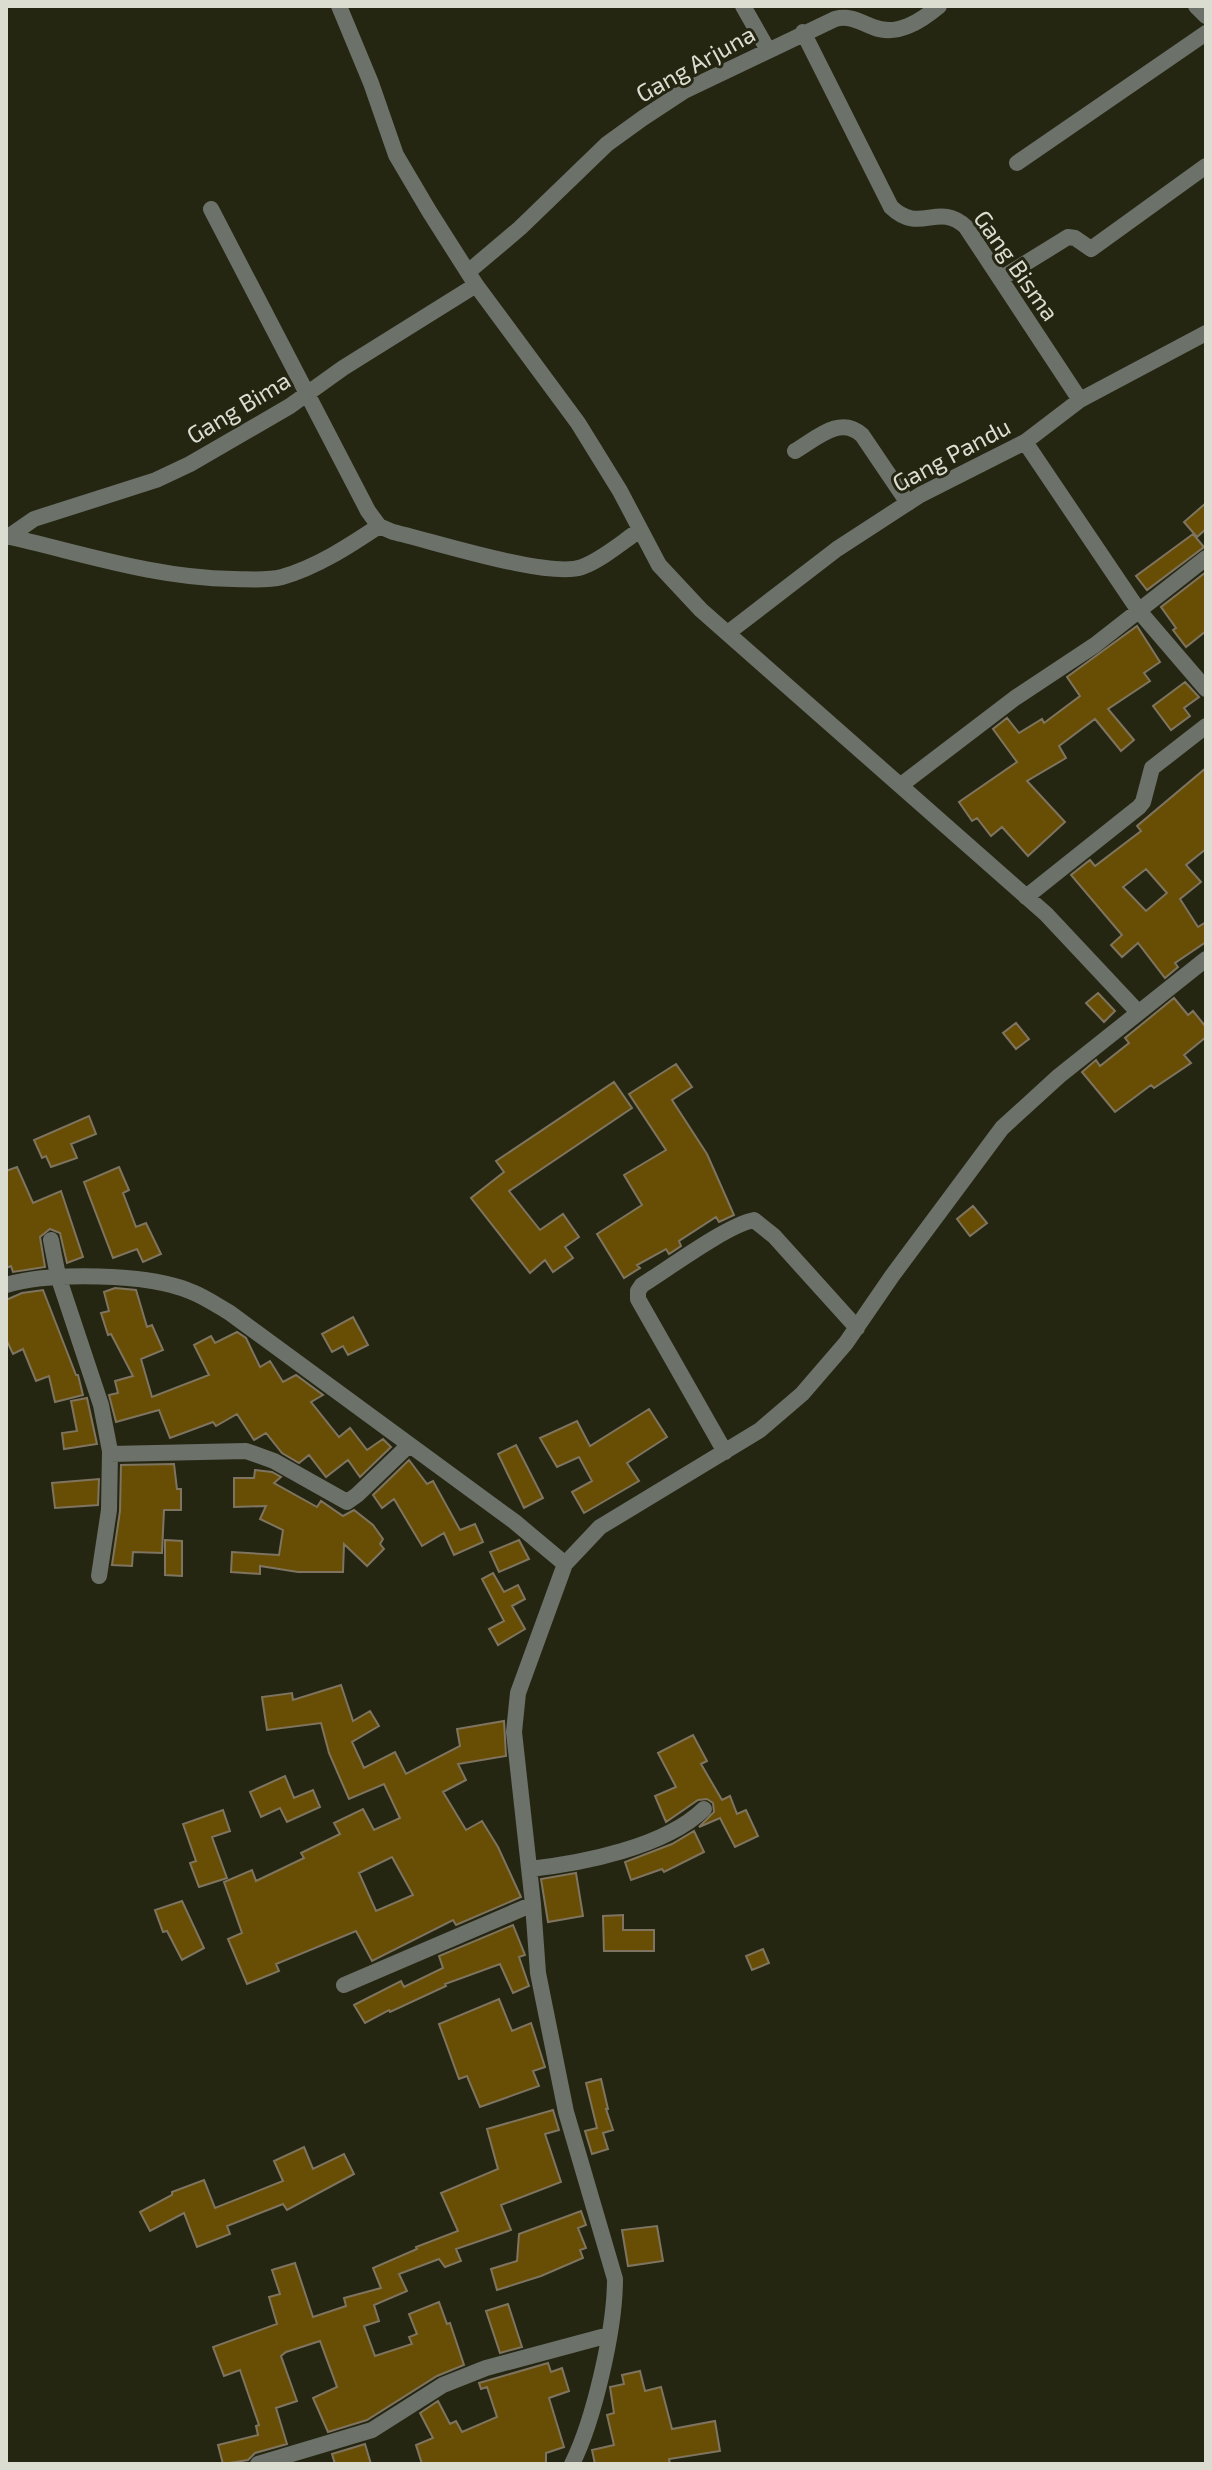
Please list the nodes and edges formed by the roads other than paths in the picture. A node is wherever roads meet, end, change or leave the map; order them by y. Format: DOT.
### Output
graph roads {
  1 [pos="339,6"];
  2 [pos="743,6"];
  3 [pos="939,6"];
  4 [pos="1196,6"];
  5 [pos="1206,16"];
  6 [pos="803,32"];
  7 [pos="1206,33"];
  8 [pos="768,50"];
  9 [pos="1017,163"];
  10 [pos="1206,166"];
  11 [pos="211,209"];
  12 [pos="472,278"];
  13 [pos="1000,279"];
  14 [pos="1206,333"];
  15 [pos="306,395"];
  16 [pos="1080,400"];
  17 [pos="1025,442"];
  18 [pos="795,451"];
  19 [pos="908,503"];
  20 [pos="379,526"];
  21 [pos="640,530"];
  22 [pos="7,537"];
  23 [pos="1206,558"];
  24 [pos="1139,611"];
  25 [pos="729,632"];
  26 [pos="1206,689"];
  27 [pos="1206,726"];
  28 [pos="901,785"];
  29 [pos="1026,897"];
  30 [pos="1206,959"];
  31 [pos="1138,1012"];
  32 [pos="51,1240"];
  33 [pos="58,1276"];
  34 [pos="6,1285"];
  35 [pos="857,1328"];
  36 [pos="409,1445"];
  37 [pos="725,1452"];
  38 [pos="110,1454"];
  39 [pos="565,1564"];
  40 [pos="99,1576"];
  41 [pos="704,1809"];
  42 [pos="530,1869"];
  43 [pos="533,1904"];
  44 [pos="344,1985"];
  45 [pos="609,2335"];
  46 [pos="258,2464"];
  47 [pos="572,2464"];
  1 -- 12 [label="street"];
  2 -- 8 [label="street"];
  3 -- 6 [label="street, Gang Arjuna"];
  4 -- 5 [label="street"];
  6 -- 8 [label="street, Gang Arjuna"];
  6 -- 13 [label="street, Gang Bisma"];
  7 -- 9 [label="street"];
  8 -- 12 [label="street, Gang Arjuna"];
  10 -- 13 [label="street"];
  11 -- 15 [label="street"];
  12 -- 15 [label="street, Gang Bima"];
  12 -- 21 [label="street"];
  13 -- 16 [label="street, Gang Bisma"];
  14 -- 16 [label="street, Gang Pandu"];
  15 -- 20 [label="street"];
  15 -- 22 [label="street, Gang Bima"];
  16 -- 17 [label="street, Gang Pandu"];
  17 -- 19 [label="street, Gang Pandu"];
  17 -- 24 [label="street"];
  18 -- 19 [label="street"];
  19 -- 25 [label="street, Gang Pandu"];
  20 -- 21 [label="street"];
  20 -- 22 [label="street"];
  21 -- 25 [label="street"];
  23 -- 24 [label="street"];
  24 -- 26 [label="street"];
  24 -- 28 [label="street"];
  25 -- 28 [label="street"];
  27 -- 29 [label="street"];
  28 -- 29 [label="street"];
  29 -- 31 [label="street"];
  30 -- 31 [label="street"];
  31 -- 35 [label="street"];
  32 -- 33 [label="street"];
  33 -- 34 [label="street"];
  33 -- 36 [label="street"];
  33 -- 38 [label="street"];
  35 -- 37 [label="street"];
  35 -- 37 [label="street"];
  36 -- 38 [label="street"];
  36 -- 39 [label="street"];
  37 -- 39 [label="street"];
  38 -- 40 [label="street"];
  39 -- 42 [label="street"];
  41 -- 42 [label="street"];
  42 -- 43 [label="street"];
  43 -- 44 [label="street"];
  43 -- 45 [label="street"];
  45 -- 46 [label="street"];
  45 -- 47 [label="street"];
}
